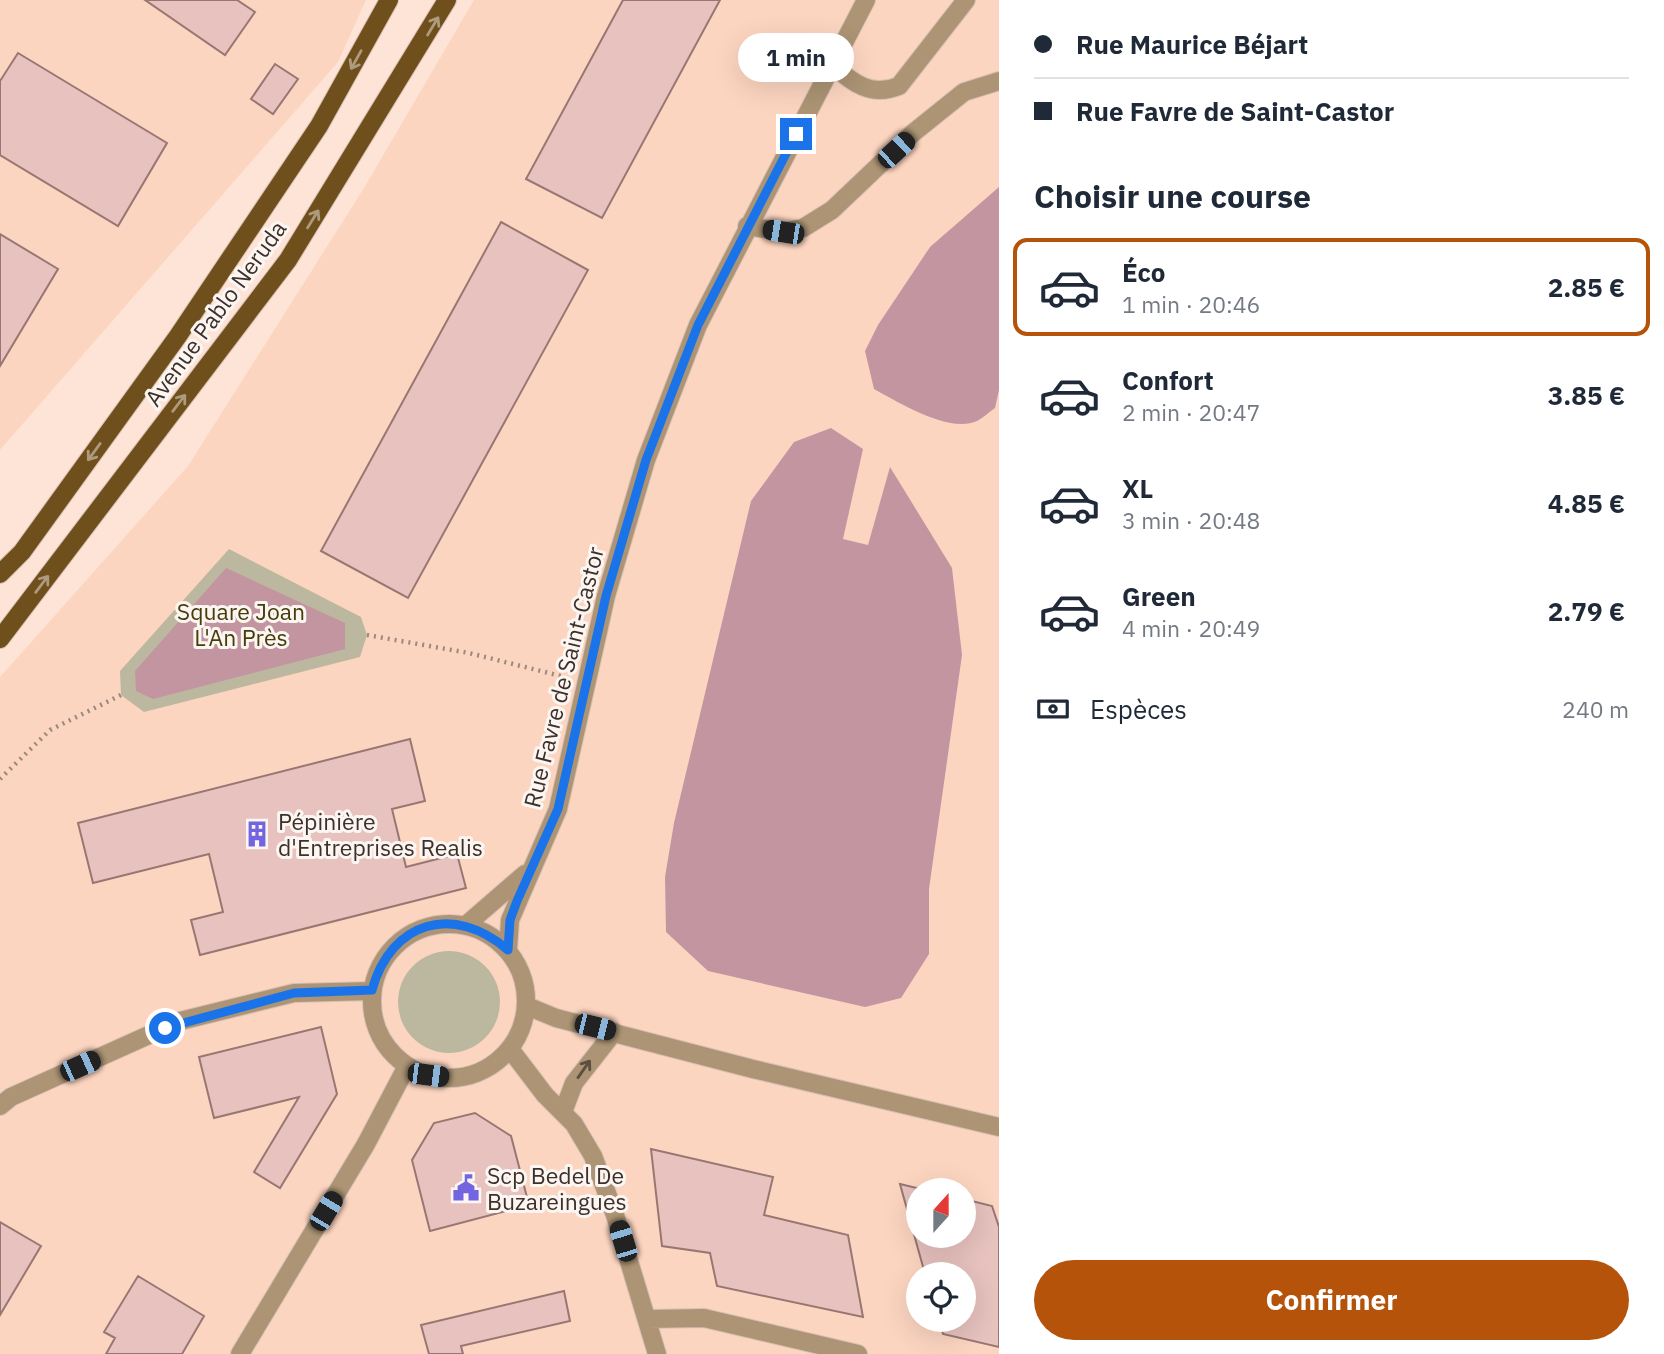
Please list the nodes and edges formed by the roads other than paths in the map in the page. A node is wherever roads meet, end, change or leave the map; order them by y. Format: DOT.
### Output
graph roads {
  1 [pos="389,0"];
  2 [pos="447,0"];
  3 [pos="866,0"];
  4 [pos="966,0"];
  5 [pos="833,65"];
  6 [pos="999,81"];
  7 [pos="747,226"];
  8 [pos="0,574"];
  9 [pos="0,639"];
  10 [pos="530,869"];
  11 [pos="466,925"];
  12 [pos="508,950"];
  13 [pos="372,990"];
  14 [pos="527,1006"];
  15 [pos="614,1032"];
  16 [pos="510,1049"];
  17 [pos="407,1066"];
  18 [pos="0,1106"];
  19 [pos="563,1112"];
  20 [pos="999,1127"];
  21 [pos="647,1319"];
  22 [pos="240,1354"];
  23 [pos="657,1354"];
  24 [pos="858,1354"];
  1 -- 8 [label="main road, Avenue Pablo Neruda, one-way"];
  9 -- 2 [label="main road, Avenue Pablo Neruda, one-way"];
  3 -- 5 [label="street, Rue Favre de Saint-Castor"];
  4 -- 5 [label="street"];
  5 -- 7 [label="street, Rue Favre de Saint-Castor"];
  6 -- 7 [label="street"];
  7 -- 10 [label="street, Rue Favre de Saint-Castor"];
  10 -- 11 [label="street, Rue Favre de Saint-Castor"];
  10 -- 12 [label="street, Rue Favre de Saint-Castor"];
  11 -- 12 [label="street"];
  11 -- 13 [label="street"];
  12 -- 14 [label="street"];
  13 -- 17 [label="street"];
  13 -- 18 [label="street"];
  14 -- 15 [label="street"];
  14 -- 16 [label="street"];
  19 -- 15 [label="street, one-way"];
  15 -- 20 [label="street"];
  16 -- 17 [label="street"];
  16 -- 19 [label="street"];
  17 -- 22 [label="street"];
  19 -- 21 [label="street"];
  21 -- 23 [label="street"];
  21 -- 24 [label="street"];
}
